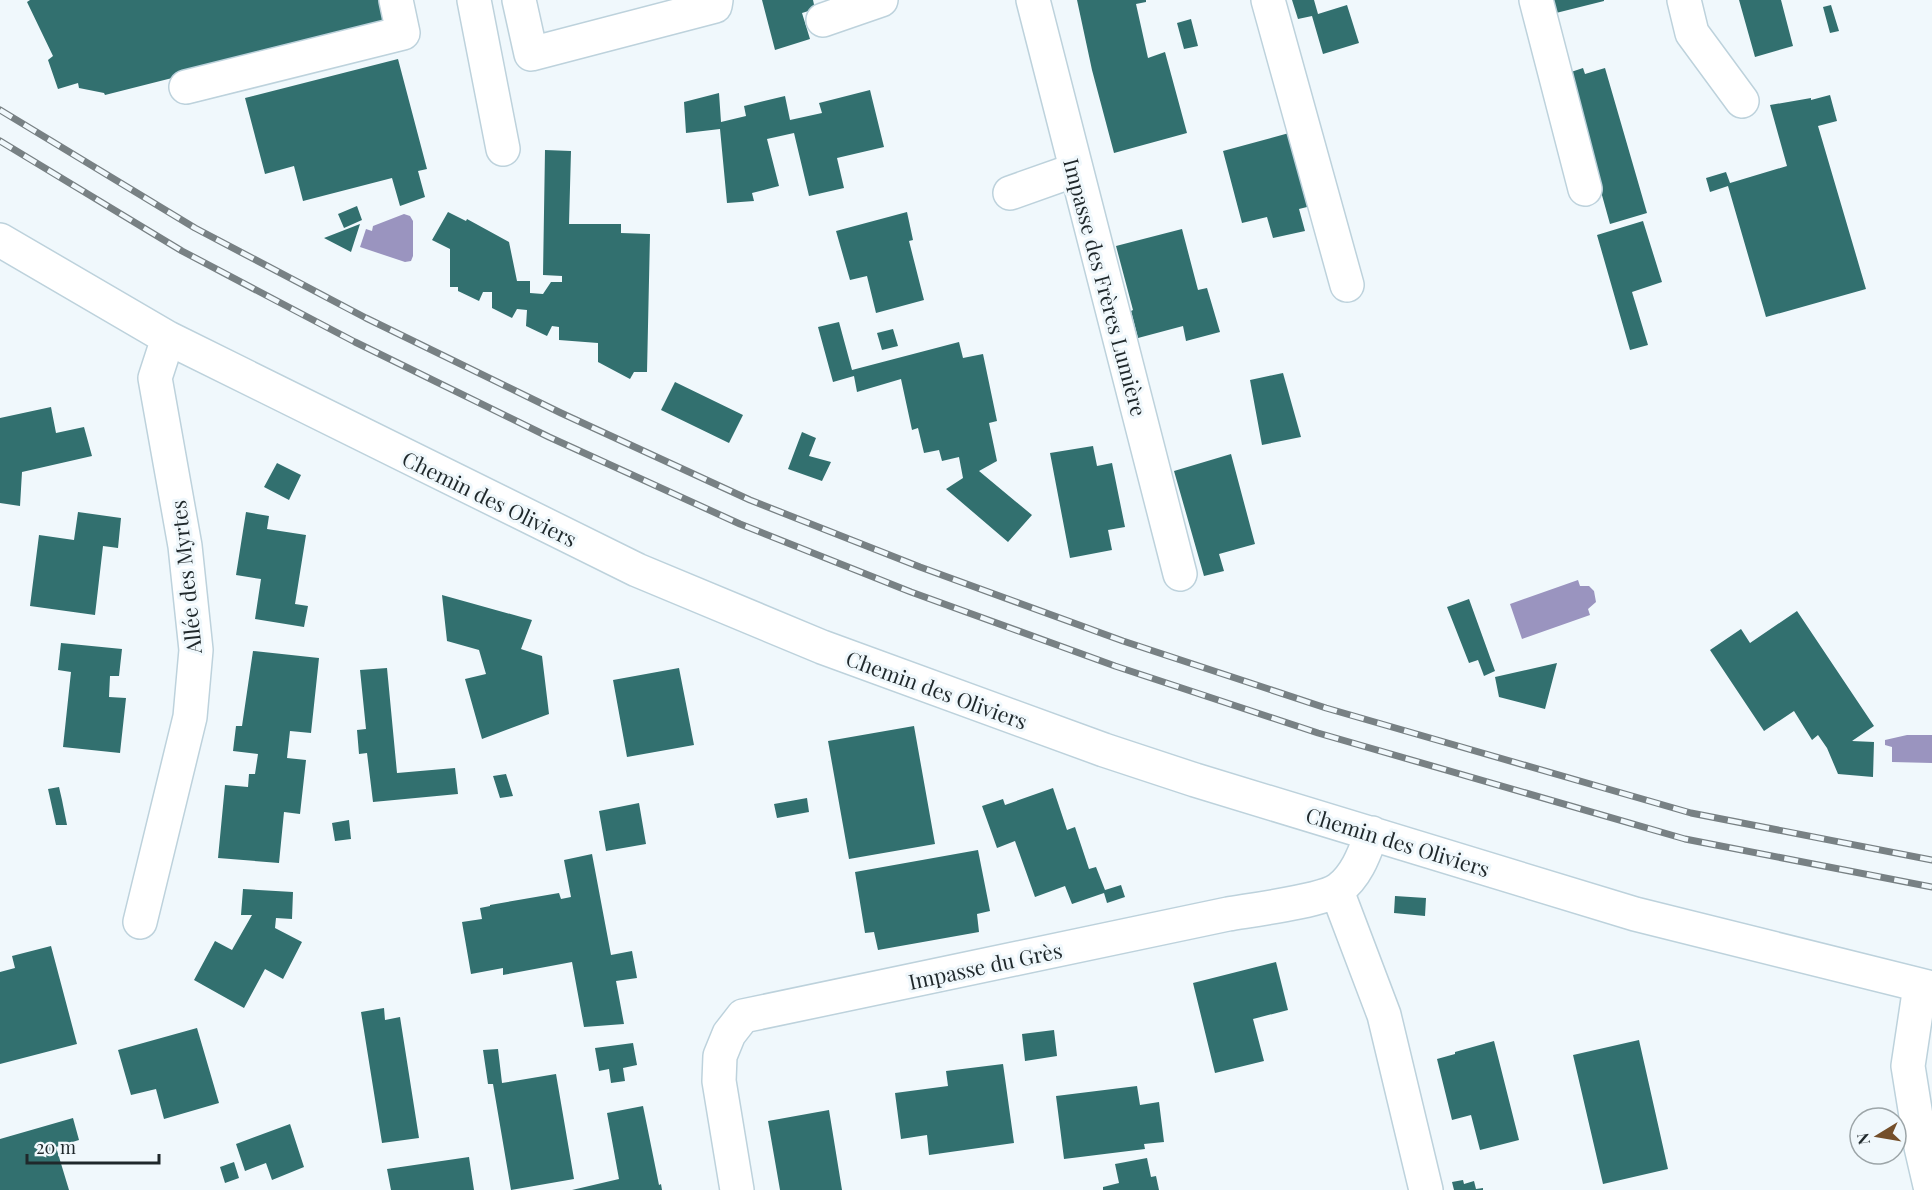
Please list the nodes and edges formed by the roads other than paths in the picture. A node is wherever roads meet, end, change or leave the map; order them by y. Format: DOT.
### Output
graph roads {
  1 [pos="396,0"];
  2 [pos="474,0"];
  3 [pos="519,0"];
  4 [pos="716,0"];
  5 [pos="881,0"];
  6 [pos="1033,0"];
  7 [pos="1268,0"];
  8 [pos="1536,0"];
  9 [pos="1684,0"];
  10 [pos="823,20"];
  11 [pos="186,87"];
  12 [pos="1742,101"];
  13 [pos="503,149"];
  14 [pos="1075,170"];
  15 [pos="1585,189"];
  16 [pos="1010,193"];
  17 [pos="0,240"];
  18 [pos="1347,285"];
  19 [pos="168,338"];
  20 [pos="1180,574"];
  21 [pos="1372,833"];
  22 [pos="1337,891"];
  23 [pos="140,922"];
  24 [pos="1926,987"];
  25 [pos="737,1190"];
  26 [pos="1426,1190"];
  27 [pos="1931,1190"];
  1 -- 11 [label="street"];
  2 -- 13 [label="street"];
  3 -- 4 [label="street"];
  5 -- 10 [label="street"];
  6 -- 14 [label="street, Impasse des Frères Lumière"];
  7 -- 18 [label="street"];
  8 -- 15 [label="street"];
  9 -- 12 [label="street"];
  14 -- 16 [label="street"];
  14 -- 20 [label="street, Impasse des Frères Lumière"];
  17 -- 19 [label="street, Chemin des Oliviers"];
  19 -- 21 [label="street, Chemin des Oliviers"];
  19 -- 23 [label="street, Allée des Myrtes"];
  21 -- 22 [label="street"];
  21 -- 24 [label="street, Chemin des Oliviers"];
  22 -- 25 [label="street, Impasse du Grès"];
  22 -- 26 [label="street"];
  24 -- 27 [label="street"];
}
